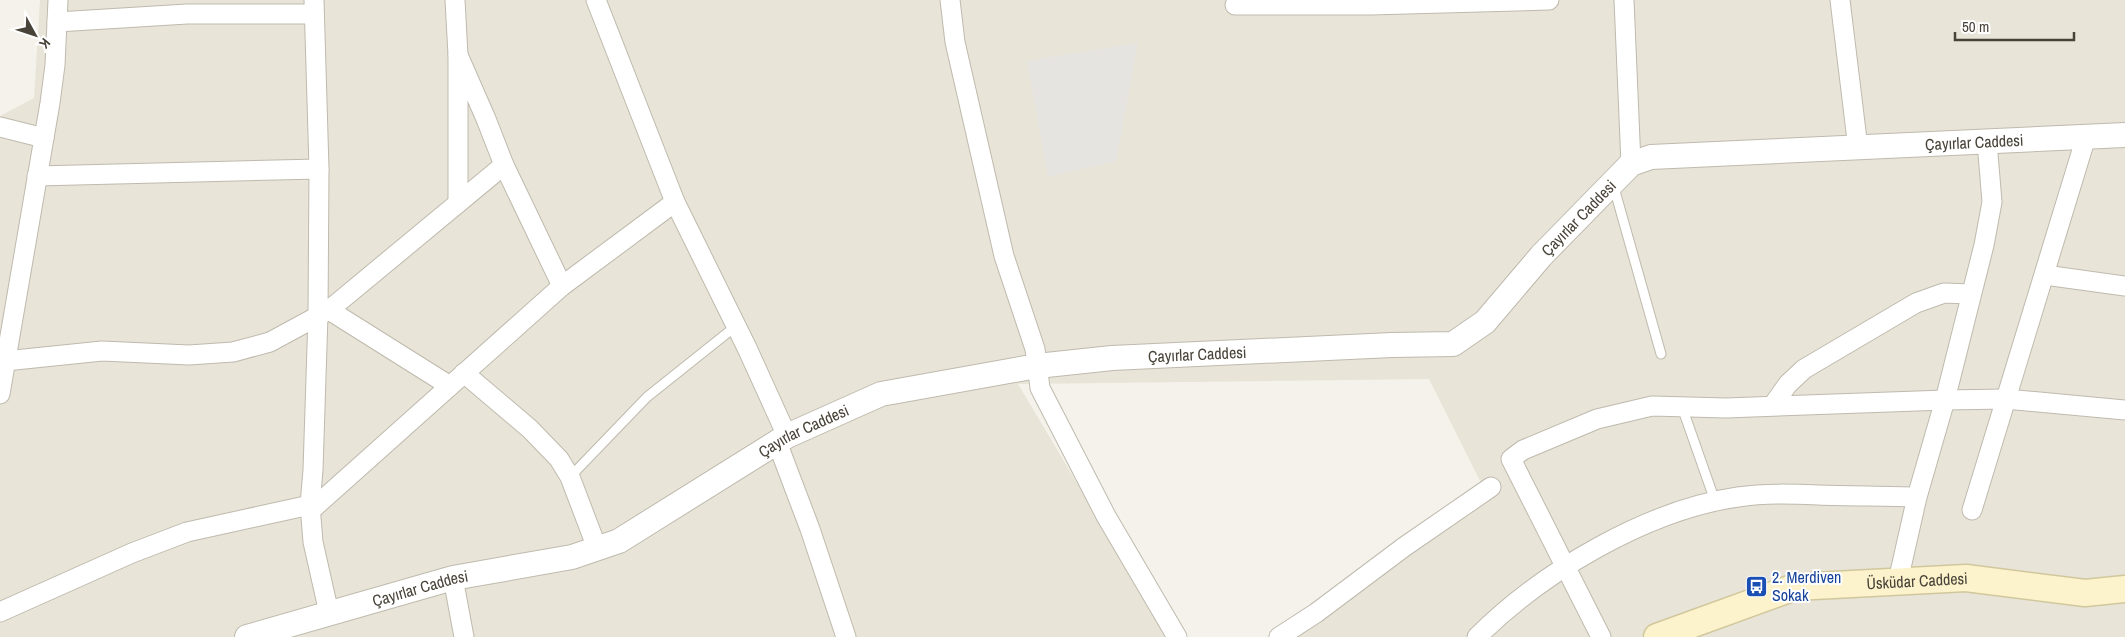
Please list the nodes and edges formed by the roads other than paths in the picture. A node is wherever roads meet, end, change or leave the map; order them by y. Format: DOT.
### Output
graph roads {
  1 [pos="58,0"];
  2 [pos="455,0"];
  3 [pos="596,0"];
  4 [pos="950,0"];
  5 [pos="1549,0"];
  6 [pos="1624,0"];
  7 [pos="1840,0"];
  8 [pos="1235,5"];
  9 [pos="314,7"];
  10 [pos="57,22"];
  11 [pos="458,55"];
  12 [pos="0,127"];
  13 [pos="2125,135"];
  14 [pos="2086,137"];
  15 [pos="44,138"];
  16 [pos="1987,142"];
  17 [pos="1858,148"];
  18 [pos="504,164"];
  19 [pos="1631,164"];
  20 [pos="319,170"];
  21 [pos="37,176"];
  22 [pos="1612,182"];
  23 [pos="675,202"];
  24 [pos="458,203"];
  25 [pos="2045,275"];
  26 [pos="562,286"];
  27 [pos="2125,286"];
  28 [pos="1971,294"];
  29 [pos="324,313"];
  30 [pos="736,326"];
  31 [pos="1662,354"];
  32 [pos="5,361"];
  33 [pos="1037,366"];
  34 [pos="464,373"];
  35 [pos="450,386"];
  36 [pos="0,394"];
  37 [pos="1945,400"];
  38 [pos="2006,400"];
  39 [pos="1773,405"];
  40 [pos="1682,407"];
  41 [pos="2125,410"];
  42 [pos="782,439"];
  43 [pos="570,477"];
  44 [pos="1491,487"];
  45 [pos="1917,497"];
  46 [pos="1715,501"];
  47 [pos="310,508"];
  48 [pos="1972,510"];
  49 [pos="597,548"];
  50 [pos="1566,567"];
  51 [pos="453,578"];
  52 [pos="1898,581"];
  53 [pos="2125,589"];
  54 [pos="0,612"];
  55 [pos="329,613"];
  56 [pos="247,637"];
  57 [pos="464,637"];
  58 [pos="846,637"];
  59 [pos="1177,637"];
  60 [pos="1279,637"];
  61 [pos="1477,637"];
  62 [pos="1601,637"];
  63 [pos="1657,637"];
  1 -- 10 [label="street"];
  2 -- 11 [label="street"];
  3 -- 23 [label="street"];
  4 -- 33 [label="street"];
  5 -- 8 [label="street"];
  6 -- 19 [label="street"];
  7 -- 17 [label="street"];
  9 -- 10 [label="street"];
  9 -- 20 [label="street"];
  10 -- 15 [label="street"];
  11 -- 18 [label="street"];
  11 -- 24 [label="street"];
  12 -- 15 [label="street"];
  13 -- 14 [label="street, Çayırlar Caddesi"];
  14 -- 16 [label="street, Çayırlar Caddesi"];
  14 -- 25 [label="street"];
  15 -- 21 [label="street"];
  16 -- 17 [label="street, Çayırlar Caddesi"];
  16 -- 28 [label="street"];
  17 -- 19 [label="street, Çayırlar Caddesi"];
  18 -- 24 [label="street"];
  18 -- 26 [label="street"];
  19 -- 22 [label="street, Çayırlar Caddesi"];
  20 -- 21 [label="street"];
  20 -- 29 [label="street"];
  21 -- 32 [label="street"];
  22 -- 31 [label="lane"];
  22 -- 33 [label="street, Çayırlar Caddesi"];
  23 -- 26 [label="street"];
  23 -- 30 [label="street"];
  24 -- 29 [label="street"];
  25 -- 27 [label="street"];
  25 -- 38 [label="street"];
  26 -- 34 [label="street"];
  28 -- 37 [label="street"];
  28 -- 39 [label="street"];
  29 -- 32 [label="street"];
  29 -- 35 [label="street"];
  29 -- 47 [label="street"];
  30 -- 42 [label="street"];
  30 -- 43 [label="lane"];
  32 -- 36 [label="street"];
  33 -- 42 [label="street, Çayırlar Caddesi"];
  33 -- 59 [label="street"];
  34 -- 35 [label="street"];
  34 -- 43 [label="street"];
  35 -- 47 [label="street"];
  37 -- 38 [label="street"];
  37 -- 39 [label="street"];
  37 -- 45 [label="street"];
  38 -- 41 [label="street"];
  38 -- 48 [label="street"];
  39 -- 40 [label="street"];
  40 -- 46 [label="lane"];
  40 -- 50 [label="street"];
  42 -- 49 [label="street, Çayırlar Caddesi"];
  42 -- 58 [label="street"];
  43 -- 49 [label="street"];
  44 -- 60 [label="street"];
  45 -- 46 [label="street"];
  45 -- 52 [label="street"];
  46 -- 50 [label="street"];
  47 -- 54 [label="street"];
  47 -- 55 [label="street"];
  49 -- 51 [label="street, Çayırlar Caddesi"];
  50 -- 61 [label="street"];
  50 -- 62 [label="street"];
  51 -- 55 [label="street, Çayırlar Caddesi"];
  51 -- 57 [label="street"];
  52 -- 53 [label="main road, Üsküdar Caddesi"];
  52 -- 63 [label="main road, Üsküdar Caddesi"];
  55 -- 56 [label="street, Çayırlar Caddesi"];
}
